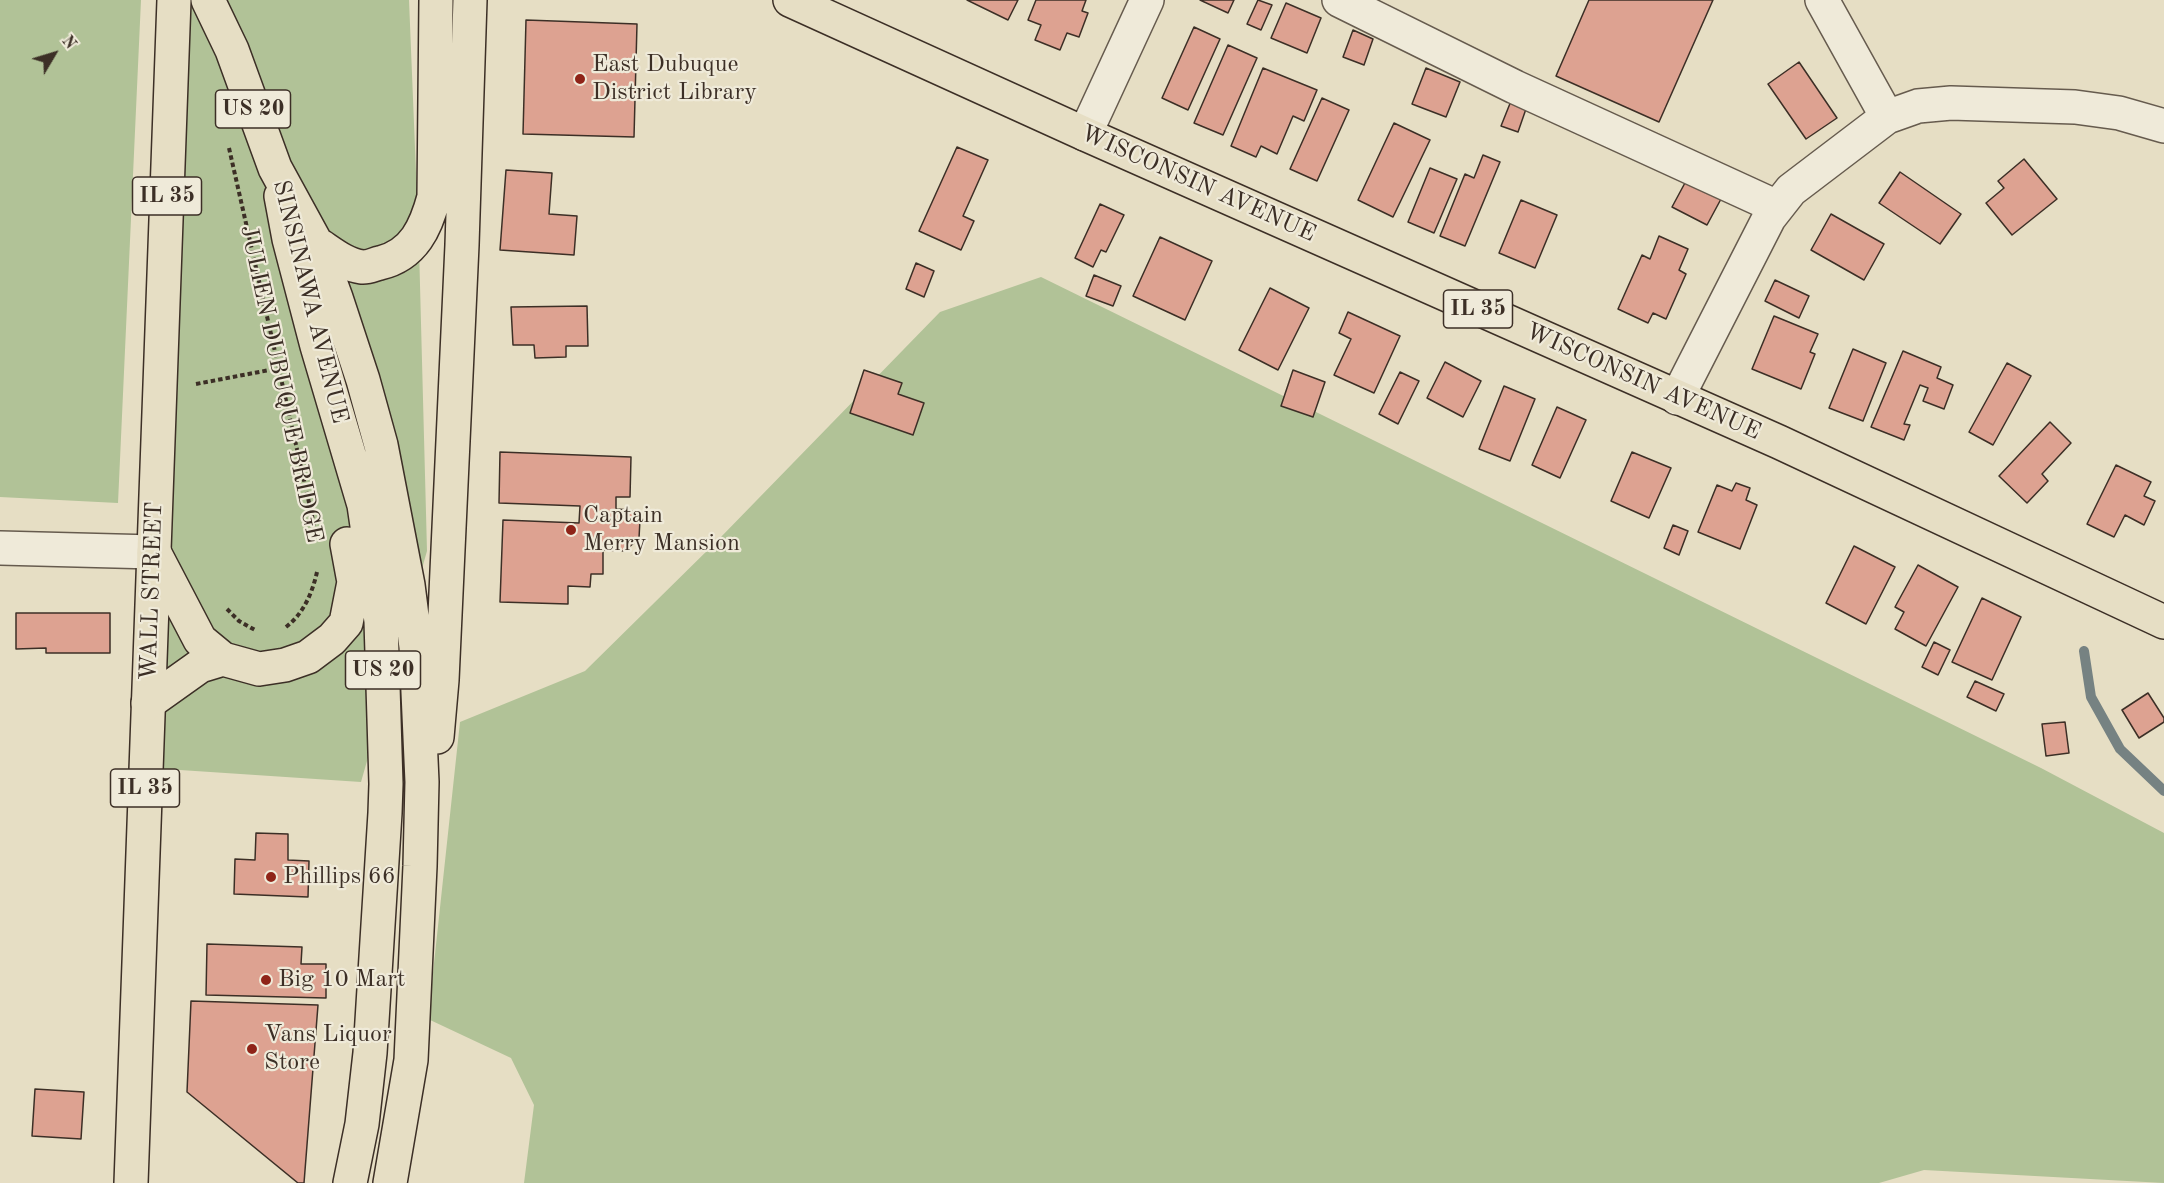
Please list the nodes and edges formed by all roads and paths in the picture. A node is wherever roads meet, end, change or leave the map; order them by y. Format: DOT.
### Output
graph roads {
  1 [pos="174,0"];
  2 [pos="208,0"];
  3 [pos="436,0"];
  4 [pos="470,0"];
  5 [pos="790,0"];
  6 [pos="1147,0"];
  7 [pos="1340,0"];
  8 [pos="1822,0"];
  9 [pos="1887,117"];
  10 [pos="2164,126"];
  11 [pos="1085,134"];
  12 [pos="228,142"];
  13 [pos="275,168"];
  14 [pos="1777,207"];
  15 [pos="316,243"];
  16 [pos="280,368"];
  17 [pos="196,384"];
  18 [pos="329,384"];
  19 [pos="1677,398"];
  20 [pos="316,531"];
  21 [pos="0,548"];
  22 [pos="154,552"];
  23 [pos="318,567"];
  24 [pos="227,609"];
  25 [pos="2164,622"];
  26 [pos="278,630"];
  27 [pos="261,631"];
  28 [pos="223,659"];
  29 [pos="148,703"];
  30 [pos="418,921"];
  31 [pos="378,928"];
  32 [pos="131,1183"];
  33 [pos="350,1183"];
  34 [pos="390,1183"];
  1 -- 22 [label="main road, WALL STREET / IL 35"];
  2 -- 13 [label="main road, US 20"];
  3 -- 15 [label="main road"];
  4 -- 30 [label="main road"];
  5 -- 11 [label="main road, WISCONSIN AVENUE / IL 35"];
  6 -- 11 [label="street"];
  7 -- 14 [label="street"];
  8 -- 9 [label="street"];
  9 -- 10 [label="street"];
  9 -- 14 [label="street"];
  11 -- 19 [label="main road, WISCONSIN AVENUE / IL 35"];
  12 -- 16 [label="path, JULIEN DUBUQUE BRIDGE"];
  13 -- 15 [label="main road, SINSINAWA AVENUE / US 20"];
  13 -- 18 [label="main road, SINSINAWA AVENUE / US 20"];
  14 -- 19 [label="street"];
  15 -- 30 [label="main road, SINSINAWA AVENUE / US 20"];
  16 -- 17 [label="path"];
  16 -- 20 [label="path, JULIEN DUBUQUE BRIDGE"];
  18 -- 28 [label="main road"];
  18 -- 31 [label="main road, SINSINAWA AVENUE / US 20"];
  19 -- 25 [label="main road, WISCONSIN AVENUE / IL 35"];
  21 -- 22 [label="street"];
  22 -- 28 [label="main road"];
  22 -- 29 [label="main road, WALL STREET / IL 35"];
  23 -- 26 [label="path, JULIEN DUBUQUE BRIDGE"];
  24 -- 27 [label="path"];
  28 -- 29 [label="main road"];
  29 -- 32 [label="main road, WALL STREET / IL 35"];
  30 -- 31 [label="street"];
  30 -- 34 [label="main road, SINSINAWA AVENUE / US 20"];
  31 -- 33 [label="main road, SINSINAWA AVENUE / US 20"];
}
